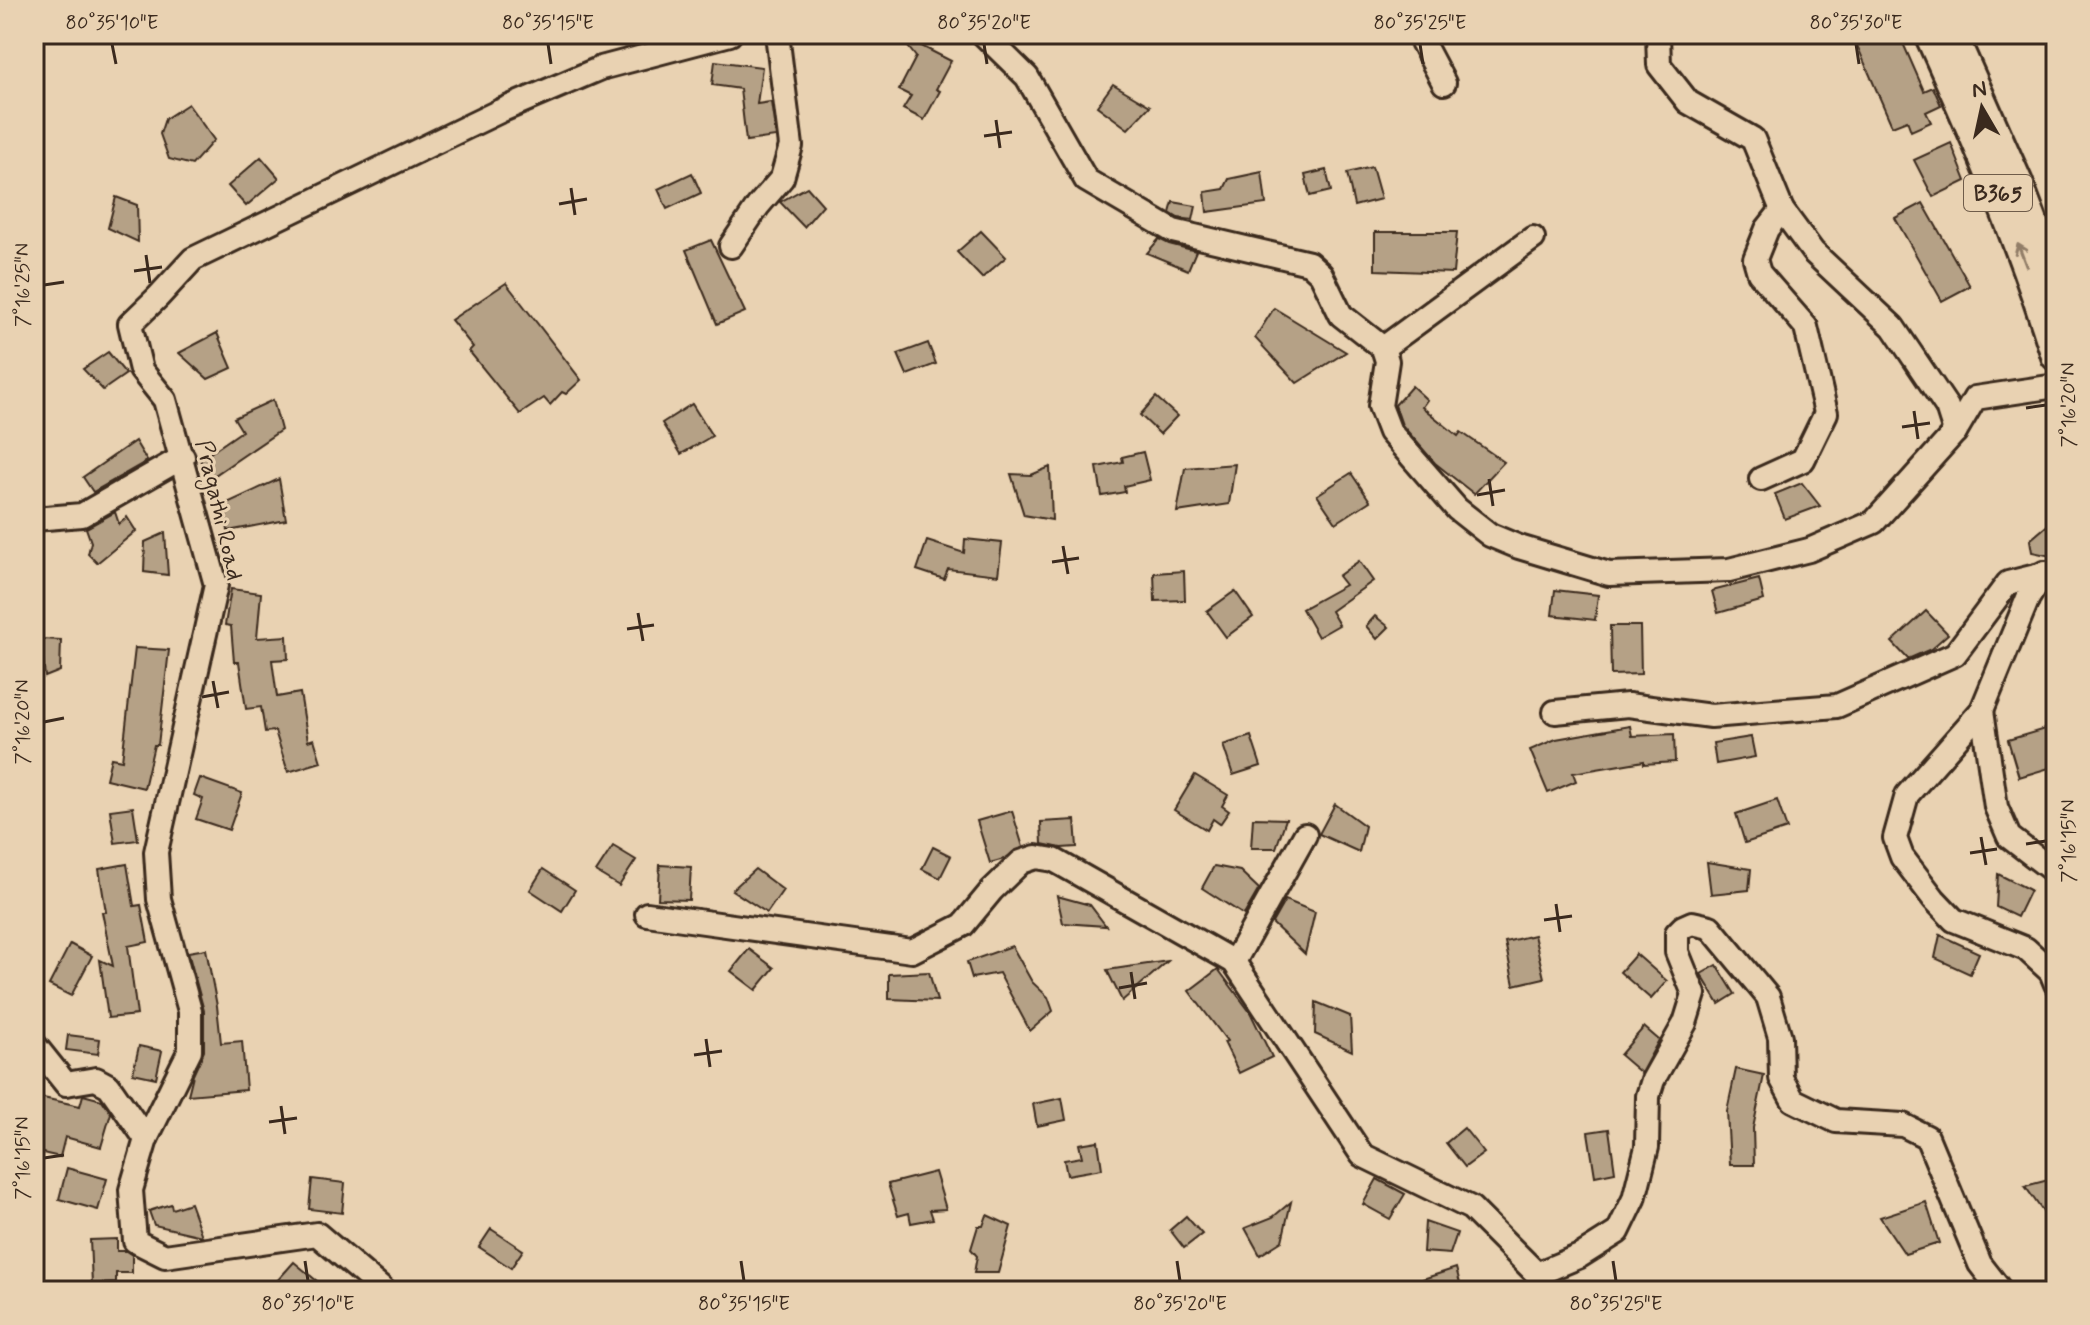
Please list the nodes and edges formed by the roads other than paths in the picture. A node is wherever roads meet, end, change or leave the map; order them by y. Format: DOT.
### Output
graph roads {
  1 [pos="730,34"];
  2 [pos="777,34"];
  3 [pos="983,34"];
  4 [pos="1418,34"];
  5 [pos="1658,34"];
  6 [pos="1929,34"];
  7 [pos="1952,34"];
  8 [pos="1444,83"];
  9 [pos="1782,210"];
  10 [pos="1533,238"];
  11 [pos="731,246"];
  12 [pos="2056,283"];
  13 [pos="1383,348"];
  14 [pos="2056,356"];
  15 [pos="2056,386"];
  16 [pos="1955,432"];
  17 [pos="183,457"];
  18 [pos="1761,479"];
  19 [pos="34,519"];
  20 [pos="2050,572"];
  21 [pos="1982,710"];
  22 [pos="1555,712"];
  23 [pos="1305,835"];
  24 [pos="2056,873"];
  25 [pos="647,914"];
  26 [pos="1234,962"];
  27 [pos="2056,984"];
  28 [pos="34,1044"];
  29 [pos="146,1139"];
  30 [pos="1539,1283"];
  31 [pos="384,1291"];
  32 [pos="2001,1291"];
  1 -- 17 [label="street, Pragathi Road"];
  2 -- 11 [label="street"];
  3 -- 13 [label="street"];
  4 -- 8 [label="street"];
  5 -- 9 [label="street"];
  14 -- 6 [label="main road, B365, one-way"];
  7 -- 12 [label="main road, B365"];
  9 -- 16 [label="street"];
  9 -- 18 [label="street"];
  10 -- 13 [label="street"];
  13 -- 16 [label="street"];
  15 -- 16 [label="street"];
  17 -- 19 [label="street"];
  17 -- 29 [label="street, Pragathi Road"];
  20 -- 21 [label="street"];
  20 -- 22 [label="street"];
  21 -- 24 [label="street"];
  21 -- 27 [label="street"];
  23 -- 26 [label="street"];
  25 -- 26 [label="street"];
  26 -- 30 [label="street"];
  28 -- 29 [label="street"];
  29 -- 31 [label="street, Pragathi Road"];
  30 -- 32 [label="street"];
}
